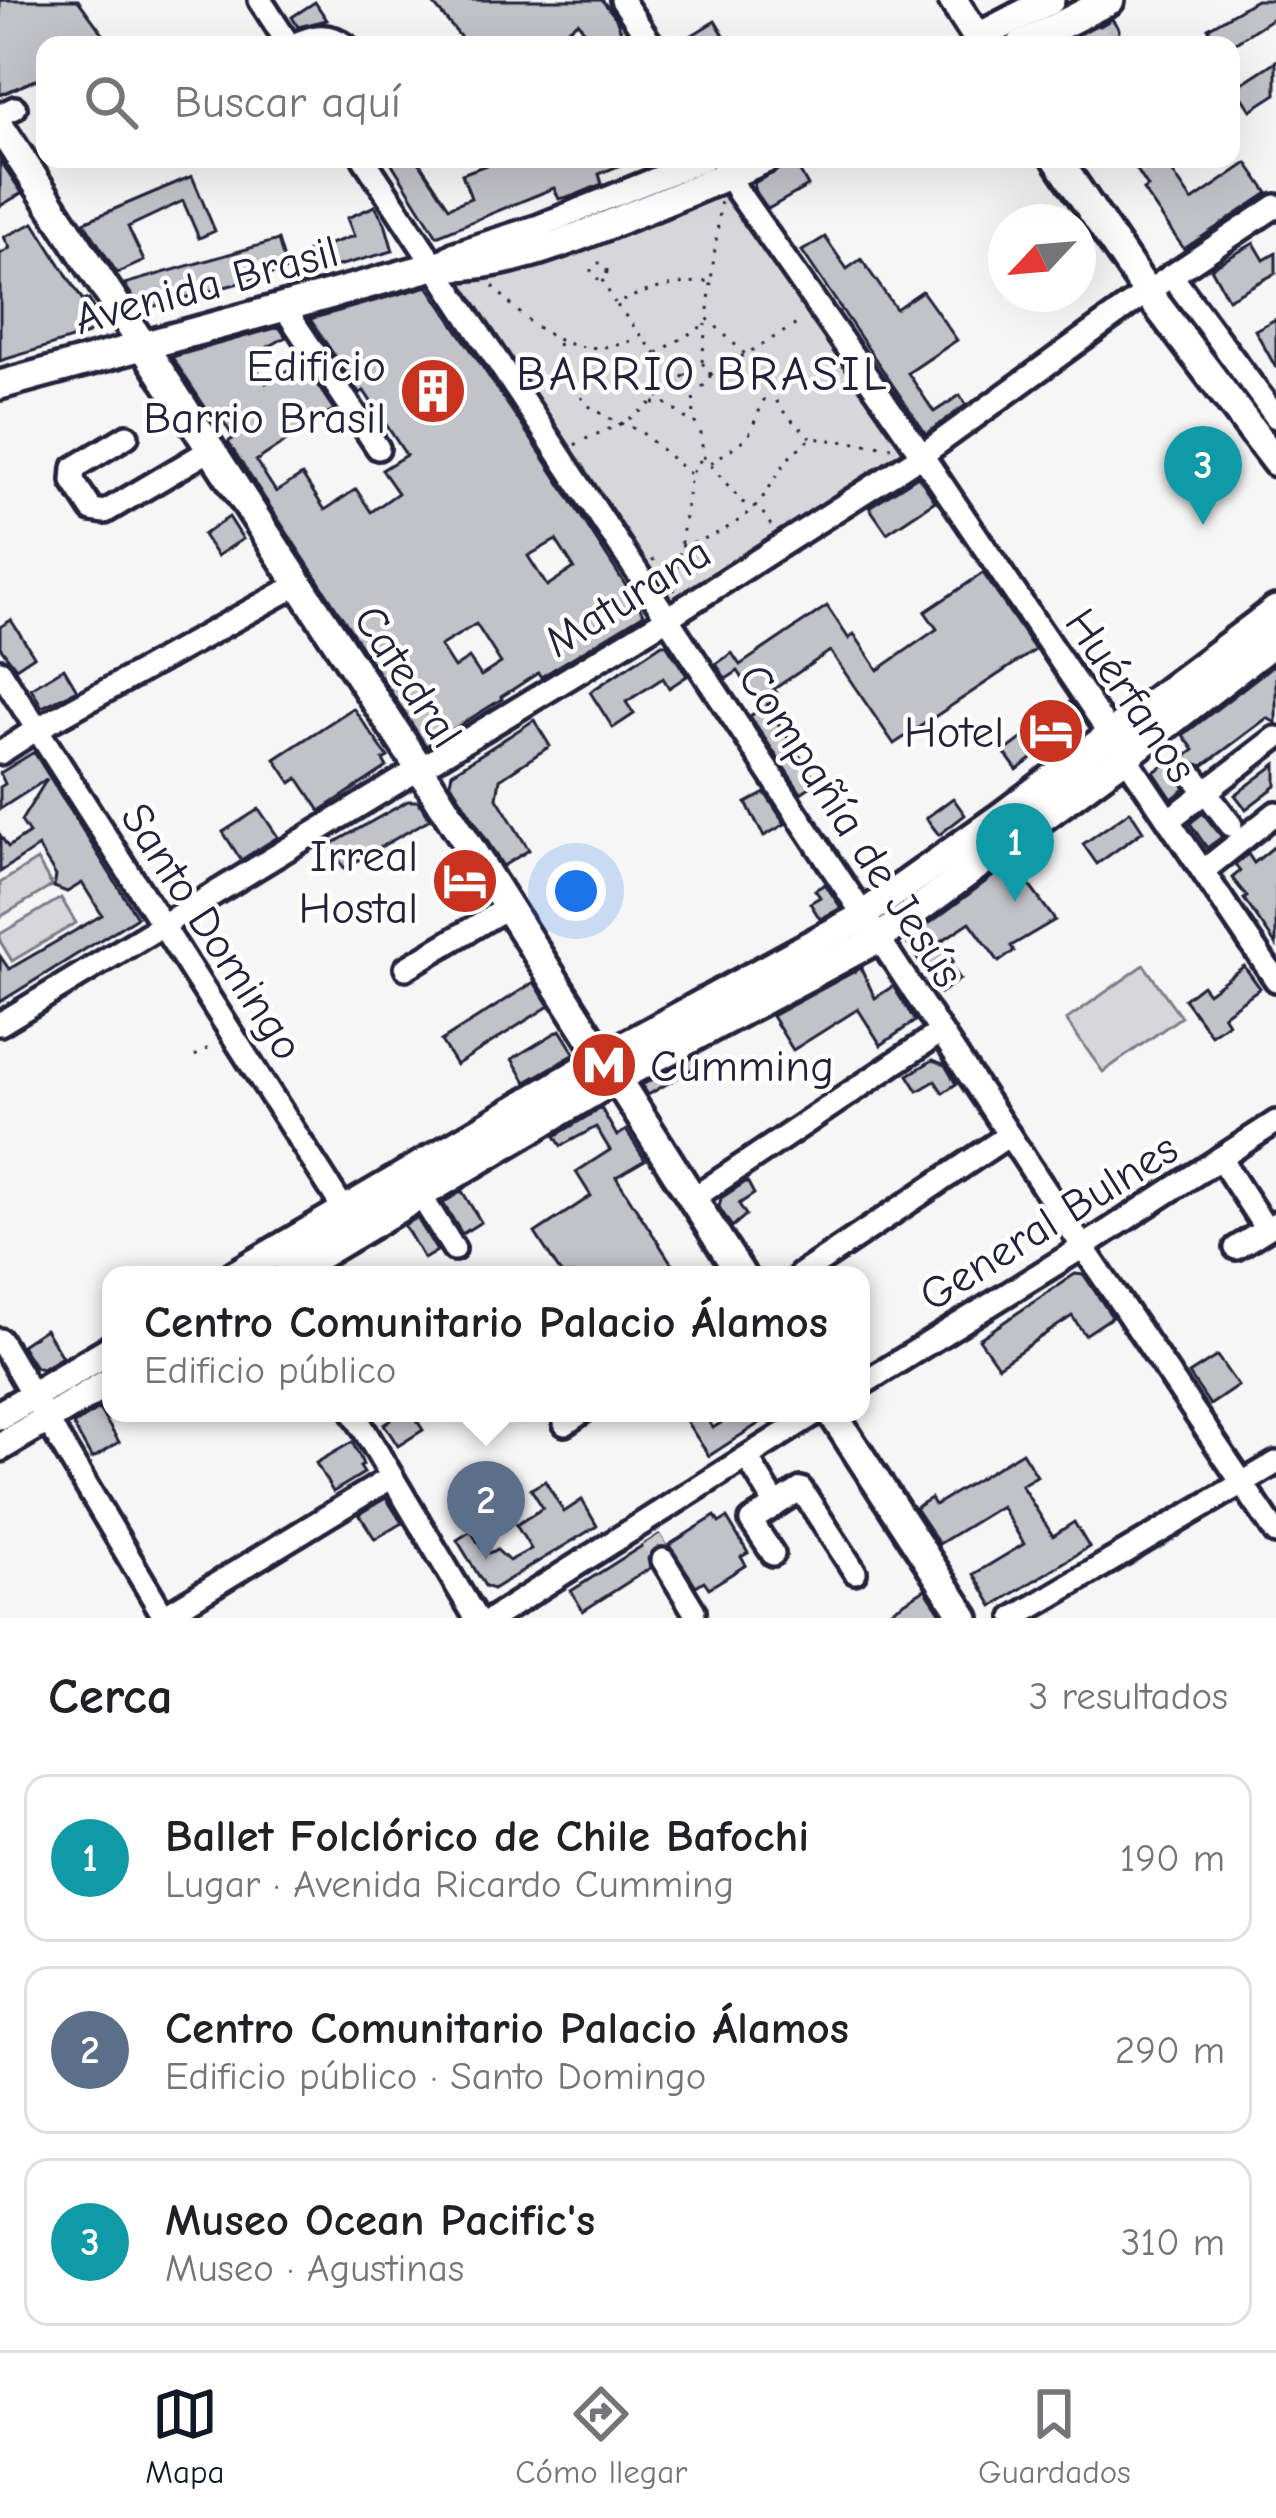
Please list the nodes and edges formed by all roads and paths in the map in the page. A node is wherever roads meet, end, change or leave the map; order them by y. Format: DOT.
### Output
graph roads {
  1 [pos="260,0"];
  2 [pos="622,0"];
  3 [pos="953,0"];
  4 [pos="1050,0"];
  5 [pos="1100,12"];
  6 [pos="286,36"];
  7 [pos="646,36"];
  8 [pos="971,36"];
  9 [pos="986,36"];
  10 [pos="1047,36"];
  11 [pos="5,116"];
  12 [pos="370,168"];
  13 [pos="683,168"];
  14 [pos="1064,168"];
  15 [pos="724,177"];
  16 [pos="1276,206"];
  17 [pos="434,266"];
  18 [pos="1172,275"];
  19 [pos="481,278"];
  20 [pos="602,279"];
  21 [pos="711,281"];
  22 [pos="1147,292"];
  23 [pos="616,304"];
  24 [pos="284,307"];
  25 [pos="809,317"];
  26 [pos="707,321"];
  27 [pos="642,338"];
  28 [pos="558,342"];
  29 [pos="141,345"];
  30 [pos="656,354"];
  31 [pos="746,354"];
  32 [pos="702,364"];
  33 [pos="710,375"];
  34 [pos="686,380"];
  35 [pos="0,385"];
  36 [pos="693,386"];
  37 [pos="768,392"];
  38 [pos="652,404"];
  39 [pos="1276,417"];
  40 [pos="694,421"];
  41 [pos="623,424"];
  42 [pos="127,436"];
  43 [pos="812,438"];
  44 [pos="572,446"];
  45 [pos="378,448"];
  46 [pos="210,449"];
  47 [pos="922,454"];
  48 [pos="703,456"];
  49 [pos="881,460"];
  50 [pos="1276,462"];
  51 [pos="711,463"];
  52 [pos="691,475"];
  53 [pos="753,507"];
  54 [pos="773,528"];
  55 [pos="681,545"];
  56 [pos="649,554"];
  57 [pos="299,584"];
  58 [pos="1276,610"];
  59 [pos="669,617"];
  60 [pos="1276,640"];
  61 [pos="0,671"];
  62 [pos="38,729"];
  63 [pos="1276,738"];
  64 [pos="1118,745"];
  65 [pos="0,753"];
  66 [pos="420,769"];
  67 [pos="1201,785"];
  68 [pos="1276,813"];
  69 [pos="1169,820"];
  70 [pos="1231,825"];
  71 [pos="1203,871"];
  72 [pos="508,907"];
  73 [pos="163,925"];
  74 [pos="871,927"];
  75 [pos="406,968"];
  76 [pos="1276,980"];
  77 [pos="0,1024"];
  78 [pos="941,1032"];
  79 [pos="232,1033"];
  80 [pos="195,1056"];
  81 [pos="609,1069"];
  82 [pos="1276,1122"];
  83 [pos="1009,1136"];
  84 [pos="1220,1159"];
  85 [pos="421,1196"];
  86 [pos="692,1199"];
  87 [pos="352,1222"];
  88 [pos="1271,1226"];
  89 [pos="1083,1247"];
  90 [pos="1236,1248"];
  91 [pos="454,1249"];
  92 [pos="268,1266"];
  93 [pos="297,1266"];
  94 [pos="735,1266"];
  95 [pos="814,1266"];
  96 [pos="0,1340"];
  97 [pos="102,1356"];
  98 [pos="870,1379"];
  99 [pos="102,1384"];
  100 [pos="41,1407"];
  101 [pos="0,1415"];
  102 [pos="359,1422"];
  103 [pos="802,1422"];
  104 [pos="838,1422"];
  105 [pos="0,1447"];
  106 [pos="747,1457"];
  107 [pos="1276,1463"];
  108 [pos="392,1477"];
  109 [pos="1242,1483"];
  110 [pos="776,1505"];
  111 [pos="1276,1533"];
  112 [pos="652,1541"];
  113 [pos="773,1554"];
  114 [pos="855,1571"];
  115 [pos="694,1611"];
  116 [pos="164,1617"];
  117 [pos="476,1618"];
  118 [pos="494,1618"];
  119 [pos="965,1618"];
  120 [pos="1014,1618"];
  1 -- 6 [label="street"];
  2 -- 7 [label="street"];
  3 -- 8 [label="main road"];
  4 -- 9 [label="main road"];
  5 -- 10 [label="main road"];
  11 -- 29 [label="main road, Catedral"];
  12 -- 17 [label="street, Compañía de Jesús"];
  13 -- 17 [label="street, Avenida Brasil"];
  14 -- 22 [label="main road"];
  15 -- 17 [label="main road, Avenida Brasil"];
  15 -- 21 [label="path"];
  15 -- 47 [label="street, Huérfanos"];
  16 -- 18 [label="street, Maturana"];
  17 -- 24 [label="main road, Avenida Brasil"];
  17 -- 59 [label="street, Compañía de Jesús"];
  18 -- 22 [label="street, Maturana"];
  18 -- 39 [label="street"];
  19 -- 28 [label="path"];
  20 -- 23 [label="path"];
  21 -- 23 [label="path"];
  21 -- 26 [label="path"];
  22 -- 47 [label="street, Maturana"];
  22 -- 50 [label="main road"];
  23 -- 27 [label="path"];
  24 -- 29 [label="main road, Avenida Brasil"];
  24 -- 45 [label="street"];
  25 -- 31 [label="path"];
  26 -- 30 [label="path"];
  26 -- 31 [label="path"];
  26 -- 32 [label="path"];
  27 -- 28 [label="path"];
  27 -- 30 [label="path"];
  28 -- 41 [label="path"];
  29 -- 35 [label="main road, Avenida Brasil"];
  29 -- 46 [label="main road, Catedral"];
  30 -- 34 [label="path"];
  31 -- 33 [label="path"];
  31 -- 37 [label="path"];
  32 -- 33 [label="path"];
  32 -- 34 [label="path"];
  33 -- 36 [label="path"];
  34 -- 36 [label="path"];
  34 -- 38 [label="path"];
  36 -- 40 [label="path"];
  37 -- 43 [label="path"];
  37 -- 51 [label="path"];
  38 -- 40 [label="path"];
  38 -- 41 [label="path"];
  40 -- 48 [label="path"];
  41 -- 44 [label="path"];
  41 -- 52 [label="path"];
  42 -- 46 [label="street"];
  43 -- 49 [label="path"];
  43 -- 53 [label="path"];
  46 -- 57 [label="main road, Catedral"];
  47 -- 59 [label="street, Maturana"];
  47 -- 64 [label="street, Huérfanos"];
  48 -- 51 [label="path"];
  48 -- 52 [label="path"];
  51 -- 53 [label="path"];
  52 -- 55 [label="path"];
  53 -- 54 [label="path"];
  53 -- 55 [label="path"];
  55 -- 56 [label="path"];
  57 -- 62 [label="street"];
  57 -- 66 [label="main road, Catedral"];
  58 -- 64 [label="main road"];
  59 -- 66 [label="street, Maturana"];
  59 -- 74 [label="street, Compañía de Jesús"];
  60 -- 64 [label="main road"];
  61 -- 62 [label="street, Santo Domingo"];
  62 -- 65 [label="street"];
  62 -- 73 [label="street, Santo Domingo"];
  63 -- 67 [label="street"];
  64 -- 69 [label="street, Huérfanos"];
  64 -- 74 [label="main road"];
  66 -- 72 [label="main road, Catedral"];
  66 -- 73 [label="street, Maturana"];
  67 -- 69 [label="street"];
  67 -- 70 [label="street"];
  68 -- 71 [label="street"];
  69 -- 71 [label="street, Huérfanos"];
  71 -- 76 [label="street, Huérfanos"];
  72 -- 75 [label="street"];
  72 -- 81 [label="main road, Catedral"];
  73 -- 77 [label="street, Maturana"];
  73 -- 79 [label="street, Santo Domingo"];
  74 -- 78 [label="street, Compañía de Jesús"];
  74 -- 81 [label="main road"];
  78 -- 83 [label="street, Compañía de Jesús"];
  78 -- 86 [label="street"];
  79 -- 80 [label="path"];
  79 -- 87 [label="street, Santo Domingo"];
  81 -- 85 [label="main road"];
  81 -- 86 [label="main road, Catedral"];
  81 -- 87 [label="main road"];
  82 -- 84 [label="street, General Bulnes"];
  83 -- 89 [label="street, Compañía de Jesús"];
  83 -- 95 [label="street"];
  84 -- 88 [label="street"];
  84 -- 89 [label="street, General Bulnes"];
  85 -- 87 [label="main road"];
  85 -- 91 [label="street"];
  86 -- 94 [label="main road, Catedral"];
  87 -- 92 [label="main road"];
  87 -- 93 [label="main road"];
  88 -- 90 [label="street"];
  89 -- 98 [label="street, General Bulnes"];
  89 -- 109 [label="street, Compañía de Jesús"];
  96 -- 100 [label="street"];
  97 -- 100 [label="main road"];
  99 -- 100 [label="main road"];
  100 -- 101 [label="main road"];
  100 -- 105 [label="main road"];
  100 -- 116 [label="street"];
  102 -- 108 [label="street"];
  103 -- 106 [label="street"];
  104 -- 119 [label="main road"];
  106 -- 110 [label="street"];
  106 -- 112 [label="street"];
  107 -- 109 [label="street"];
  108 -- 116 [label="street"];
  108 -- 117 [label="street"];
  109 -- 111 [label="street, Compañía de Jesús"];
  109 -- 120 [label="street"];
  110 -- 113 [label="street"];
  110 -- 114 [label="street"];
  112 -- 115 [label="street"];
  112 -- 118 [label="street"];
}
